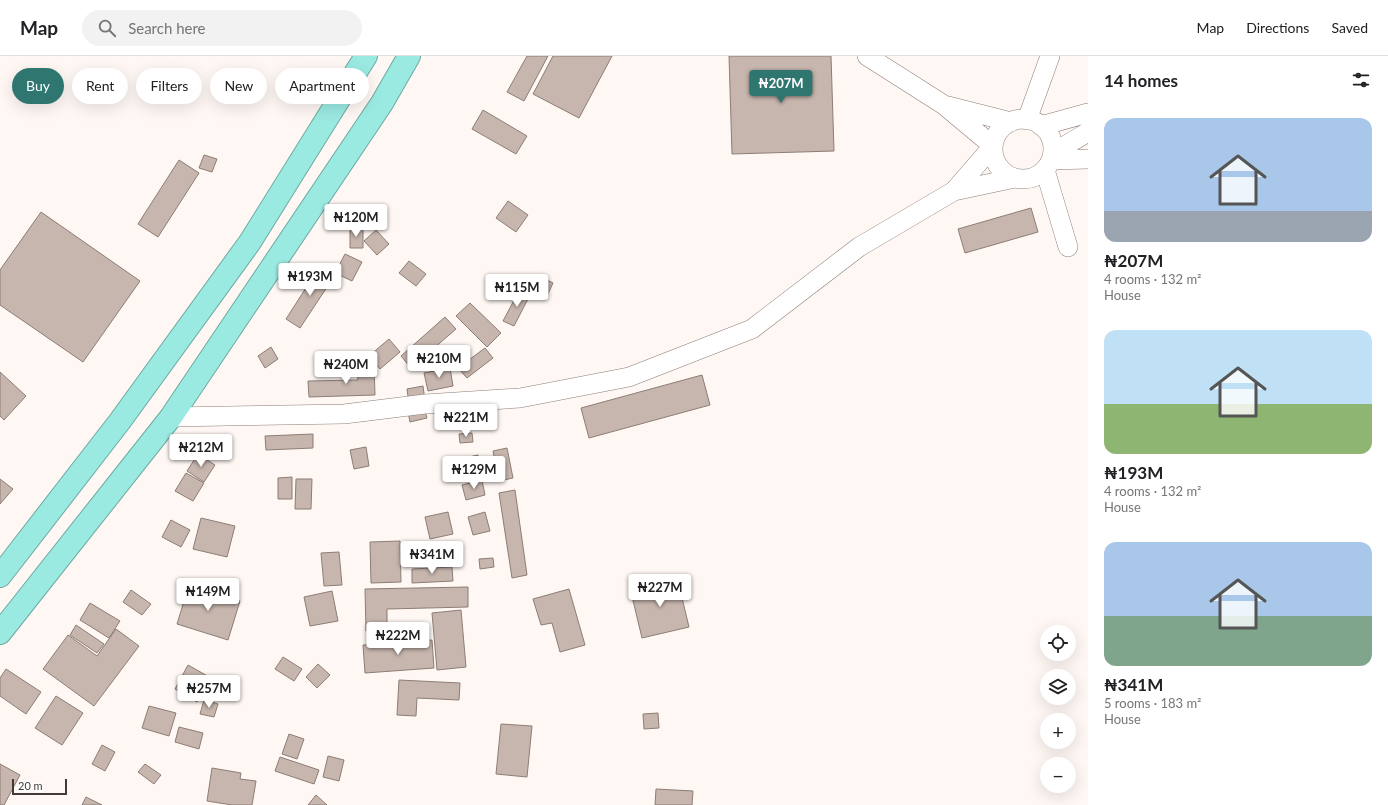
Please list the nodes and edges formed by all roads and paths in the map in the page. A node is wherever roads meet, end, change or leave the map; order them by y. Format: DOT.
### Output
graph roads {
  1 [pos="366,56"];
  2 [pos="409,56"];
  3 [pos="867,56"];
  4 [pos="1050,56"];
  5 [pos="944,105"];
  6 [pos="1088,113"];
  7 [pos="1026,122"];
  8 [pos="1088,132"];
  9 [pos="993,146"];
  10 [pos="1088,159"];
  11 [pos="1050,161"];
  12 [pos="1016,178"];
  13 [pos="954,191"];
  14 [pos="1068,247"];
  15 [pos="171,417"];
  16 [pos="0,576"];
  17 [pos="0,633"];
  1 -- 16 [label="highway"];
  2 -- 15 [label="highway"];
  3 -- 5 [label="street"];
  4 -- 7 [label="street"];
  5 -- 7 [label="street"];
  5 -- 9 [label="street"];
  6 -- 7 [label="street"];
  7 -- 9 [label="street"];
  7 -- 11 [label="street"];
  8 -- 11 [label="street"];
  9 -- 12 [label="street"];
  9 -- 13 [label="street"];
  10 -- 11 [label="street"];
  11 -- 12 [label="street"];
  11 -- 14 [label="street"];
  12 -- 13 [label="street"];
  13 -- 15 [label="street"];
  15 -- 17 [label="highway"];
}
